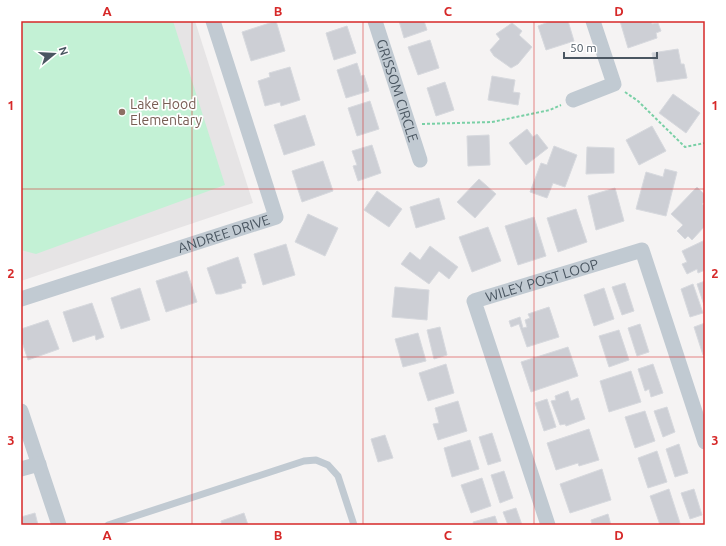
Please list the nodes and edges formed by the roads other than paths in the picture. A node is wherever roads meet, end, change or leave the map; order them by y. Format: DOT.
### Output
graph roads {
  1 [pos="212,21"];
  2 [pos="375,21"];
  3 [pos="593,21"];
  4 [pos="573,100"];
  5 [pos="420,160"];
  6 [pos="21,299"];
  7 [pos="21,411"];
  8 [pos="705,442"];
  9 [pos="39,464"];
  10 [pos="21,469"];
  11 [pos="59,525"];
  12 [pos="108,525"];
  13 [pos="354,525"];
  14 [pos="548,525"];
  1 -- 6 [label="street, ANDREE DRIVE"];
  2 -- 5 [label="street, GRISSOM CIRCLE"];
  3 -- 4 [label="street"];
  7 -- 9 [label="street"];
  8 -- 14 [label="street, WILEY POST LOOP"];
  9 -- 10 [label="street"];
  9 -- 11 [label="street"];
  12 -- 13 [label="lane"];
}
